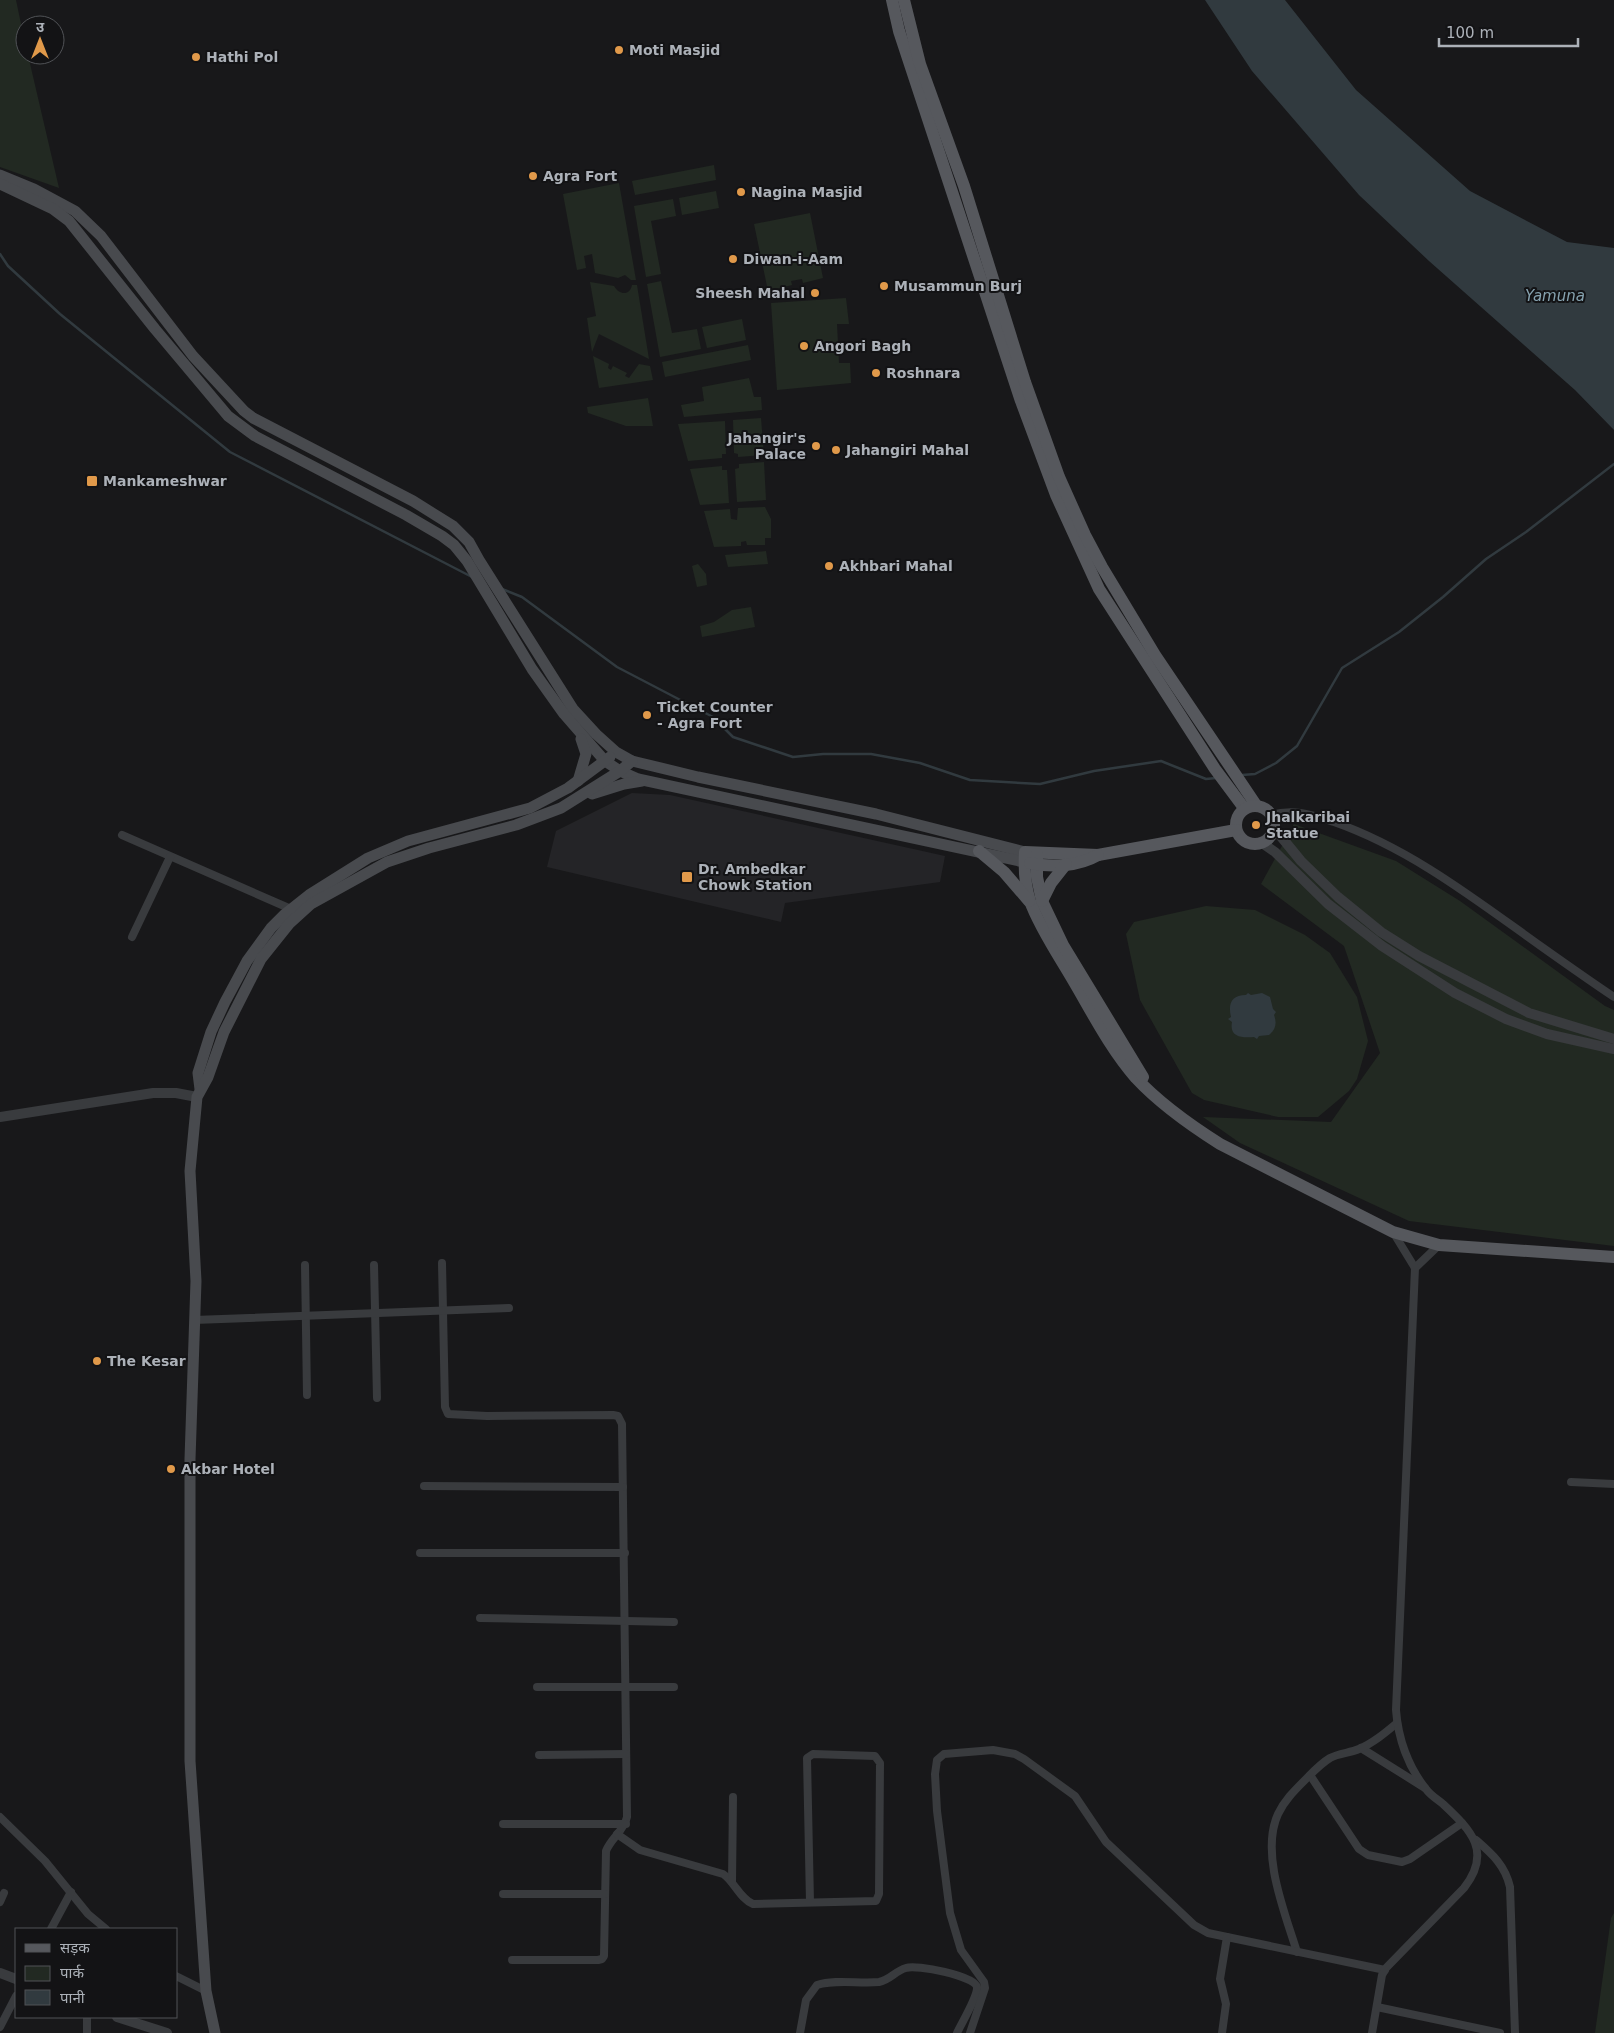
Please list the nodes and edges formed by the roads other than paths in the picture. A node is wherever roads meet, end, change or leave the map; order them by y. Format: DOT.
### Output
graph roads {
  1 [pos="892,0"];
  2 [pos="904,0"];
  3 [pos="0,175"];
  4 [pos="0,184"];
  5 [pos="244,411"];
  6 [pos="234,420"];
  7 [pos="413,501"];
  8 [pos="406,514"];
  9 [pos="473,561"];
  10 [pos="498,602"];
  11 [pos="530,642"];
  12 [pos="519,648"];
  13 [pos="580,734"];
  14 [pos="616,752"];
  15 [pos="605,761"];
  16 [pos="632,761"];
  17 [pos="1220,764"];
  18 [pos="620,771"];
  19 [pos="646,780"];
  20 [pos="578,781"];
  21 [pos="575,799"];
  22 [pos="1250,807"];
  23 [pos="1273,821"];
  24 [pos="1236,830"];
  25 [pos="122,835"];
  26 [pos="1262,843"];
  27 [pos="979,851"];
  28 [pos="1098,855"];
  29 [pos="170,857"];
  30 [pos="1031,858"];
  31 [pos="1066,864"];
  32 [pos="1036,902"];
  33 [pos="291,909"];
  34 [pos="132,937"];
  35 [pos="1614,997"];
  36 [pos="1614,1039"];
  37 [pos="1614,1049"];
  38 [pos="199,1093"];
  39 [pos="0,1116"];
  40 [pos="1393,1232"];
  41 [pos="1439,1245"];
  42 [pos="1614,1257"];
  43 [pos="442,1263"];
  44 [pos="305,1265"];
  45 [pos="374,1265"];
  46 [pos="1415,1268"];
  47 [pos="509,1308"];
  48 [pos="442,1310"];
  49 [pos="376,1313"];
  50 [pos="306,1315"];
  51 [pos="194,1320"];
  52 [pos="307,1395"];
  53 [pos="377,1398"];
  54 [pos="1571,1482"];
  55 [pos="1614,1484"];
  56 [pos="424,1486"];
  57 [pos="623,1487"];
  58 [pos="420,1553"];
  59 [pos="624,1553"];
  60 [pos="480,1618"];
  61 [pos="626,1621"];
  62 [pos="674,1622"];
  63 [pos="626,1686"];
  64 [pos="536,1687"];
  65 [pos="674,1687"];
  66 [pos="1397,1723"];
  67 [pos="1361,1748"];
  68 [pos="626,1754"];
  69 [pos="540,1755"];
  70 [pos="1310,1775"];
  71 [pos="1426,1790"];
  72 [pos="733,1797"];
  73 [pos="0,1817"];
  74 [pos="1462,1823"];
  75 [pos="503,1824"];
  76 [pos="626,1824"];
  77 [pos="617,1834"];
  78 [pos="1472,1836"];
  79 [pos="732,1882"];
  80 [pos="71,1892"];
  81 [pos="4,1893"];
  82 [pos="503,1894"];
  83 [pos="605,1894"];
  84 [pos="0,1902"];
  85 [pos="810,1902"];
  86 [pos="52,1928"];
  87 [pos="105,1928"];
  88 [pos="1227,1937"];
  89 [pos="1297,1952"];
  90 [pos="512,1960"];
  91 [pos="1385,1970"];
  92 [pos="0,1973"];
  93 [pos="178,1977"];
  94 [pos="15,1979"];
  95 [pos="206,1991"];
  96 [pos="15,1998"];
  97 [pos="1377,2007"];
  98 [pos="87,2018"];
  99 [pos="121,2018"];
  100 [pos="0,2028"];
  101 [pos="87,2033"];
  102 [pos="167,2033"];
  103 [pos="215,2033"];
  104 [pos="800,2033"];
  105 [pos="957,2033"];
  106 [pos="970,2033"];
  107 [pos="1222,2033"];
  108 [pos="1372,2033"];
  109 [pos="1500,2033"];
  110 [pos="1515,2033"];
  1 -- 17 [label="main road"];
  2 -- 17 [label="main road"];
  3 -- 5 [label="main road"];
  4 -- 6 [label="main road"];
  5 -- 6 [label="main road"];
  5 -- 7 [label="main road"];
  6 -- 8 [label="main road"];
  7 -- 8 [label="main road"];
  7 -- 9 [label="main road"];
  8 -- 9 [label="main road"];
  9 -- 10 [label="main road"];
  10 -- 11 [label="main road"];
  10 -- 12 [label="main road"];
  11 -- 12 [label="main road"];
  11 -- 14 [label="main road"];
  12 -- 13 [label="main road"];
  13 -- 15 [label="main road"];
  13 -- 20 [label="main road"];
  14 -- 15 [label="main road"];
  14 -- 16 [label="main road"];
  15 -- 18 [label="main road"];
  15 -- 20 [label="main road"];
  16 -- 18 [label="main road"];
  16 -- 30 [label="main road"];
  17 -- 22 [label="main road"];
  17 -- 22 [label="main road"];
  18 -- 19 [label="main road"];
  18 -- 21 [label="main road"];
  19 -- 21 [label="main road"];
  19 -- 27 [label="main road"];
  20 -- 33 [label="main road"];
  21 -- 38 [label="main road"];
  22 -- 23 [label="main road"];
  22 -- 24 [label="main road"];
  23 -- 26 [label="main road"];
  23 -- 35 [label="street"];
  23 -- 36 [label="street"];
  24 -- 26 [label="main road"];
  24 -- 28 [label="main road"];
  25 -- 29 [label="street"];
  26 -- 37 [label="street"];
  27 -- 30 [label="main road"];
  27 -- 32 [label="main road"];
  28 -- 30 [label="main road"];
  28 -- 31 [label="main road"];
  29 -- 33 [label="street"];
  29 -- 34 [label="street"];
  30 -- 31 [label="main road"];
  30 -- 32 [label="main road"];
  31 -- 32 [label="main road"];
  32 -- 40 [label="main road"];
  33 -- 38 [label="main road"];
  38 -- 39 [label="street"];
  38 -- 51 [label="main road"];
  40 -- 41 [label="main road"];
  40 -- 46 [label="street"];
  41 -- 42 [label="main road"];
  41 -- 46 [label="street"];
  43 -- 48 [label="street"];
  44 -- 50 [label="street"];
  45 -- 49 [label="street"];
  46 -- 66 [label="street"];
  47 -- 48 [label="street"];
  48 -- 49 [label="street"];
  48 -- 57 [label="street"];
  49 -- 50 [label="street"];
  49 -- 53 [label="street"];
  50 -- 51 [label="street"];
  50 -- 52 [label="street"];
  51 -- 95 [label="main road"];
  54 -- 55 [label="street"];
  56 -- 57 [label="street"];
  57 -- 59 [label="street"];
  58 -- 59 [label="street"];
  59 -- 61 [label="street"];
  60 -- 61 [label="street"];
  61 -- 62 [label="street"];
  61 -- 63 [label="street"];
  63 -- 64 [label="street"];
  63 -- 65 [label="street"];
  63 -- 68 [label="street"];
  66 -- 67 [label="street"];
  66 -- 71 [label="street"];
  67 -- 70 [label="street"];
  67 -- 71 [label="street"];
  68 -- 69 [label="street"];
  68 -- 76 [label="street"];
  70 -- 74 [label="street"];
  70 -- 89 [label="street"];
  71 -- 74 [label="street"];
  72 -- 79 [label="street"];
  73 -- 80 [label="street"];
  74 -- 78 [label="street"];
  75 -- 76 [label="street"];
  76 -- 77 [label="street"];
  77 -- 79 [label="street"];
  77 -- 83 [label="street"];
  78 -- 91 [label="street"];
  78 -- 110 [label="street"];
  79 -- 85 [label="street"];
  80 -- 86 [label="street"];
  80 -- 87 [label="street"];
  81 -- 84 [label="street"];
  82 -- 83 [label="street"];
  83 -- 90 [label="street"];
  85 -- 85 [label="street"];
  88 -- 89 [label="street"];
  88 -- 106 [label="street"];
  88 -- 107 [label="street"];
  89 -- 91 [label="street"];
  91 -- 97 [label="street"];
  92 -- 94 [label="street"];
  93 -- 95 [label="street"];
  95 -- 103 [label="main road"];
  96 -- 100 [label="street"];
  97 -- 108 [label="street"];
  97 -- 109 [label="street"];
  98 -- 101 [label="street"];
  99 -- 102 [label="street"];
  104 -- 105 [label="street"];
}
